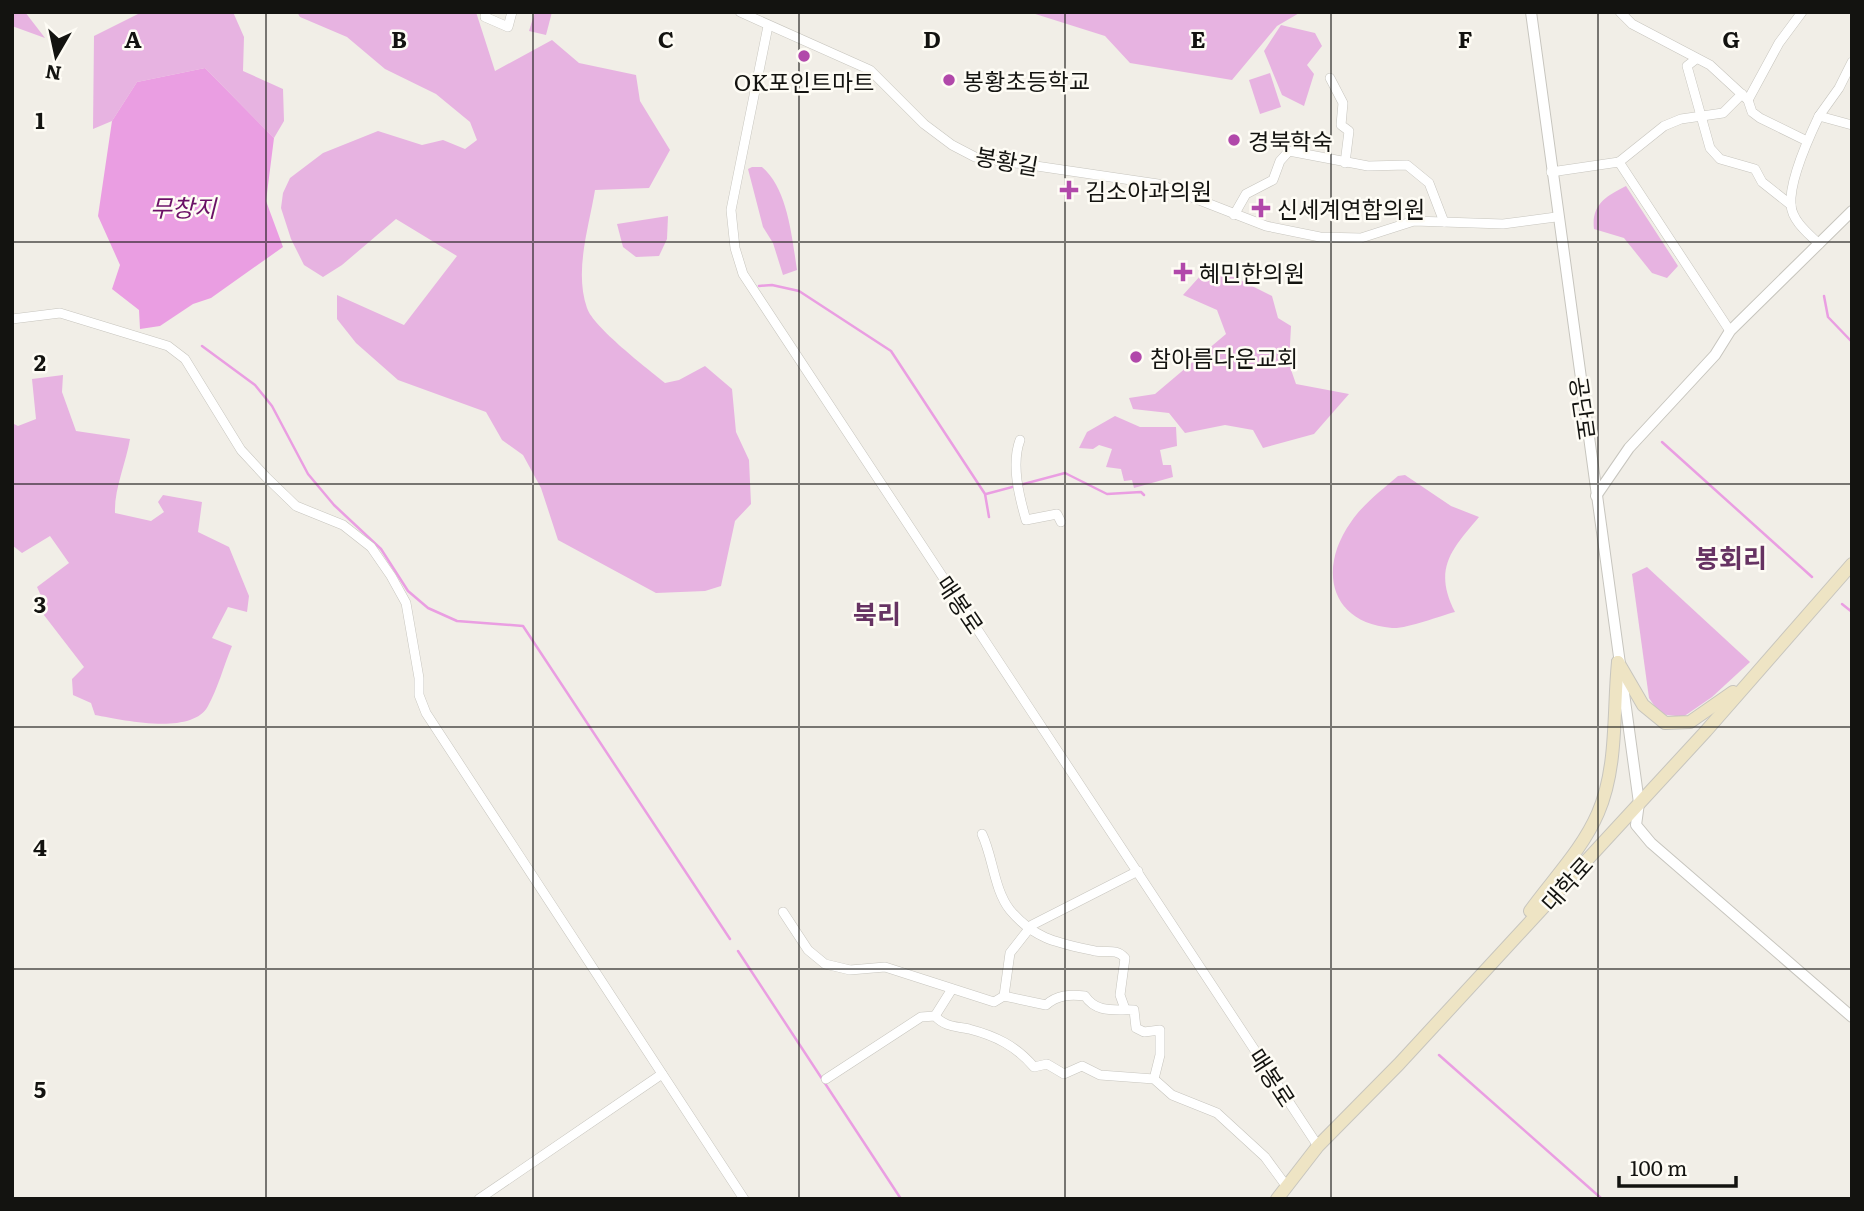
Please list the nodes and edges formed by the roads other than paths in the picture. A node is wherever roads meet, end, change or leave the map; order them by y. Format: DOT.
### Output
graph roads {
  1 [pos="486,12"];
  2 [pos="512,12"];
  3 [pos="740,12"];
  4 [pos="1531,12"];
  5 [pos="1620,12"];
  6 [pos="1802,12"];
  7 [pos="768,26"];
  8 [pos="1696,59"];
  9 [pos="1852,62"];
  10 [pos="1330,78"];
  11 [pos="1745,97"];
  12 [pos="1700,115"];
  13 [pos="1819,117"];
  14 [pos="1852,125"];
  15 [pos="1807,141"];
  16 [pos="1619,162"];
  17 [pos="1345,163"];
  18 [pos="1551,172"];
  19 [pos="1791,205"];
  20 [pos="1852,211"];
  21 [pos="1234,215"];
  22 [pos="1556,217"];
  23 [pos="1444,222"];
  24 [pos="1819,244"];
  25 [pos="12,319"];
  26 [pos="1730,331"];
  27 [pos="1020,440"];
  28 [pos="1596,496"];
  29 [pos="1059,518"];
  30 [pos="1852,564"];
  31 [pos="1618,662"];
  32 [pos="1750,680"];
  33 [pos="1639,803"];
  34 [pos="982,834"];
  35 [pos="1138,872"];
  36 [pos="783,912"];
  37 [pos="1028,931"];
  38 [pos="1494,961"];
  39 [pos="951,989"];
  40 [pos="1004,996"];
  41 [pos="1125,1009"];
  42 [pos="935,1016"];
  43 [pos="1852,1017"];
  44 [pos="662,1074"];
  45 [pos="825,1079"];
  46 [pos="1154,1079"];
  47 [pos="1318,1146"];
  48 [pos="1287,1187"];
  49 [pos="478,1199"];
  50 [pos="744,1199"];
  51 [pos="1277,1199"];
  1 -- 2 [label="street"];
  3 -- 7 [label="street, 봉황길"];
  4 -- 18 [label="street, 공단로"];
  5 -- 8 [label="street"];
  6 -- 11 [label="street"];
  7 -- 21 [label="street, 봉황길"];
  7 -- 35 [label="street, 매봉로"];
  8 -- 11 [label="street"];
  8 -- 12 [label="street"];
  9 -- 13 [label="street"];
  10 -- 17 [label="street"];
  11 -- 12 [label="street"];
  11 -- 15 [label="street"];
  12 -- 16 [label="street"];
  12 -- 19 [label="street"];
  13 -- 14 [label="street"];
  13 -- 15 [label="street"];
  15 -- 19 [label="street"];
  16 -- 18 [label="street"];
  16 -- 26 [label="street"];
  17 -- 21 [label="street"];
  17 -- 23 [label="street"];
  18 -- 22 [label="street, 공단로"];
  19 -- 24 [label="street"];
  20 -- 24 [label="street"];
  21 -- 23 [label="street, 봉황길"];
  22 -- 23 [label="street, 봉황길"];
  22 -- 28 [label="street, 공단로"];
  24 -- 26 [label="street"];
  25 -- 44 [label="street"];
  26 -- 28 [label="street"];
  27 -- 29 [label="street"];
  28 -- 31 [label="street, 공단로"];
  30 -- 32 [label="main road, 대학로"];
  31 -- 32 [label="main road"];
  31 -- 33 [label="street, 공단로"];
  31 -- 38 [label="main road"];
  32 -- 33 [label="main road, 대학로"];
  33 -- 38 [label="main road, 대학로"];
  33 -- 43 [label="street, 공단로"];
  34 -- 37 [label="street"];
  35 -- 37 [label="street"];
  35 -- 47 [label="street, 매봉로"];
  36 -- 39 [label="street"];
  37 -- 40 [label="street"];
  37 -- 41 [label="street"];
  38 -- 47 [label="main road, 대학로"];
  39 -- 40 [label="street"];
  39 -- 42 [label="street"];
  40 -- 41 [label="street"];
  41 -- 46 [label="street"];
  42 -- 45 [label="street"];
  42 -- 46 [label="street"];
  44 -- 49 [label="street"];
  44 -- 50 [label="street"];
  46 -- 48 [label="street"];
  47 -- 48 [label="main road, 대학로"];
  48 -- 51 [label="main road, 대학로"];
}
